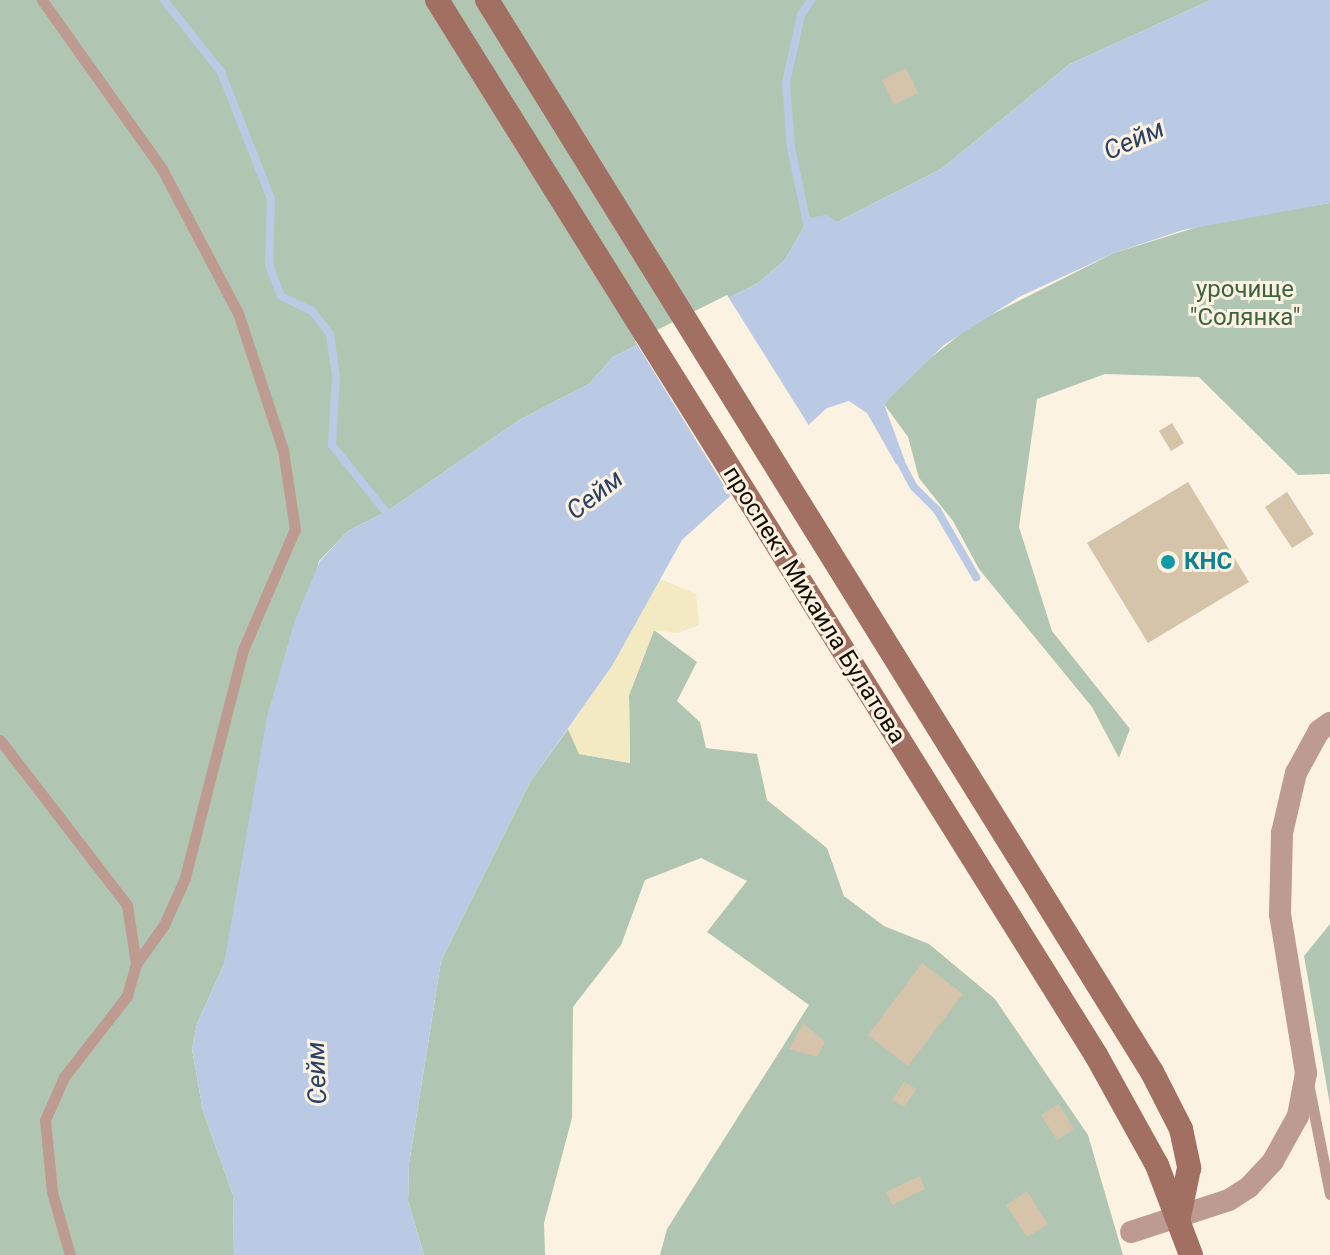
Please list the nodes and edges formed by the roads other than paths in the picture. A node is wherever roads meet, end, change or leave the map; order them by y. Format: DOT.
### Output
graph roads {
  1 [pos="42,0"];
  2 [pos="437,0"];
  3 [pos="487,0"];
  4 [pos="1330,723"];
  5 [pos="0,740"];
  6 [pos="136,964"];
  7 [pos="1306,1073"];
  8 [pos="1330,1194"];
  9 [pos="1179,1217"];
  10 [pos="1131,1232"];
  11 [pos="70,1255"];
  12 [pos="1191,1255"];
  1 -- 6 [label="lane"];
  2 -- 9 [label="street, проспект Михаила Булатова"];
  3 -- 9 [label="street, проспект Михаила Булатова"];
  4 -- 7 [label="street"];
  5 -- 6 [label="lane"];
  6 -- 11 [label="lane"];
  7 -- 8 [label="lane"];
  7 -- 9 [label="street"];
  9 -- 10 [label="street"];
  9 -- 12 [label="street, проспект Михаила Булатова"];
}
